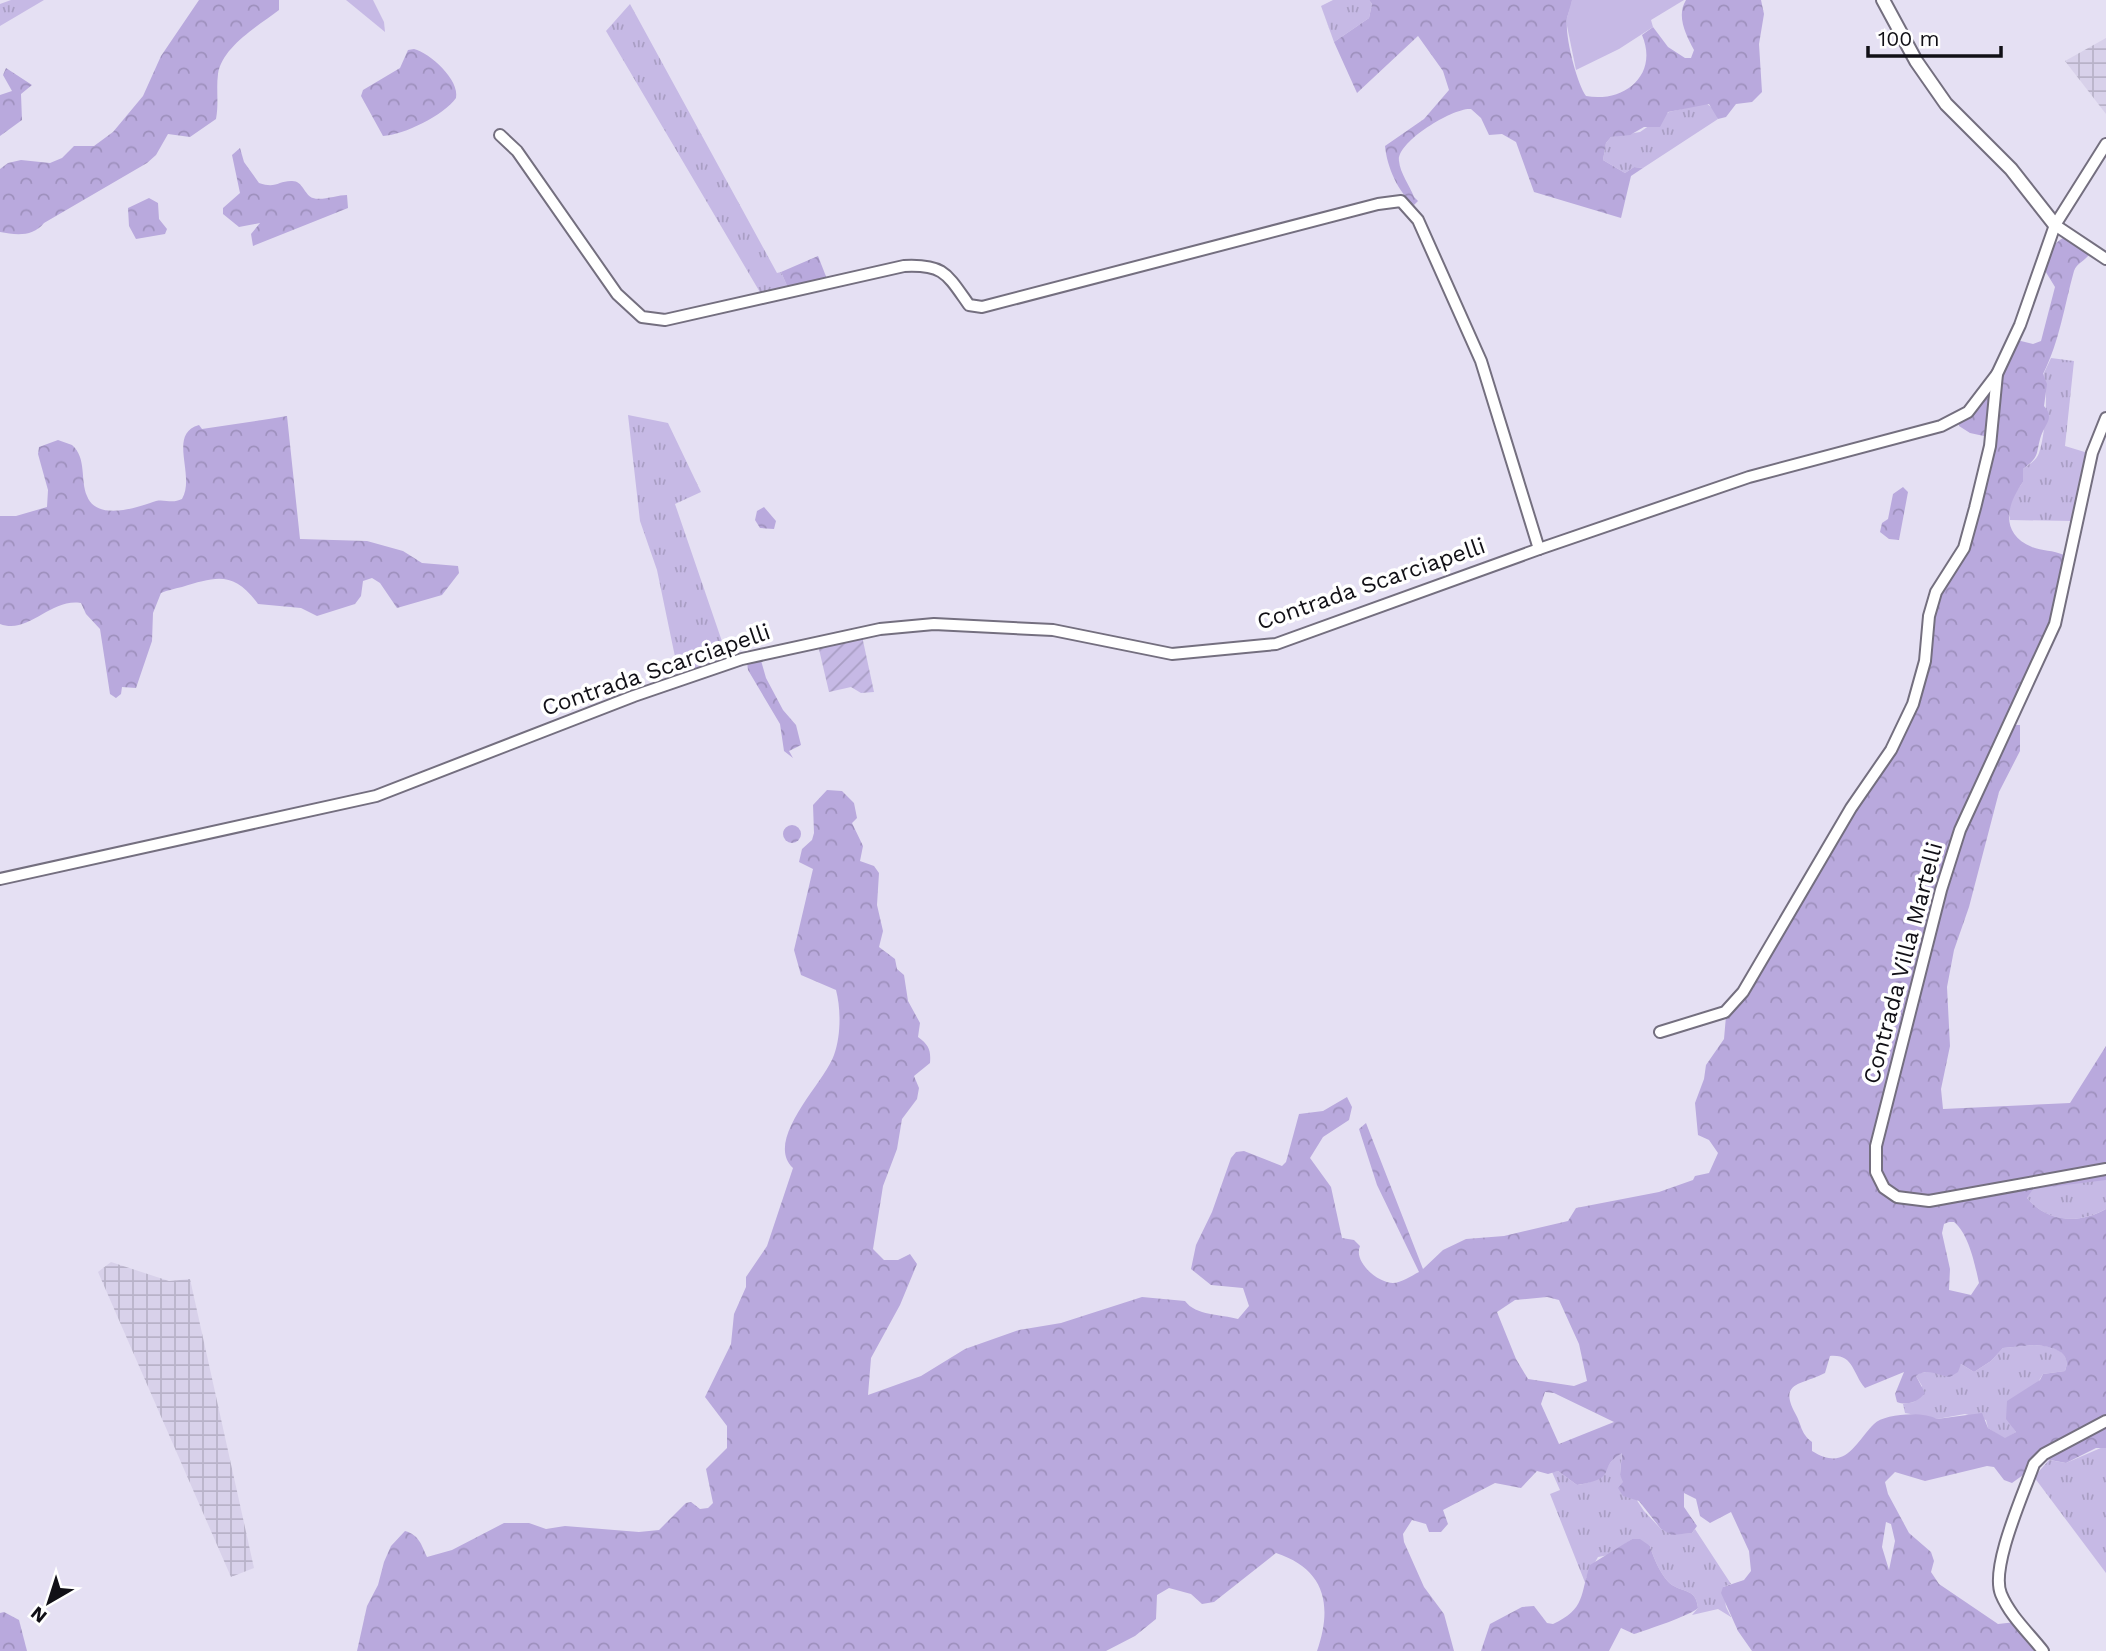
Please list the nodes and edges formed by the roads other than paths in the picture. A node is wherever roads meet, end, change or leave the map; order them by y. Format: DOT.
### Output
graph roads {
  1 [pos="1883,0"];
  2 [pos="500,135"];
  3 [pos="2106,144"];
  4 [pos="2055,225"];
  5 [pos="2106,259"];
  6 [pos="1997,374"];
  7 [pos="2106,418"];
  8 [pos="1539,548"];
  9 [pos="0,879"];
  10 [pos="1660,1032"];
  11 [pos="2106,1168"];
  12 [pos="2106,1421"];
  13 [pos="2043,1651"];
  1 -- 4 [label="street"];
  2 -- 8 [label="street"];
  3 -- 4 [label="street"];
  4 -- 5 [label="street"];
  4 -- 6 [label="street"];
  6 -- 8 [label="street, Contrada Scarciapelli"];
  6 -- 10 [label="street"];
  7 -- 11 [label="street, Contrada Villa Martelli"];
  8 -- 9 [label="street, Contrada Scarciapelli"];
  12 -- 13 [label="street"];
}
